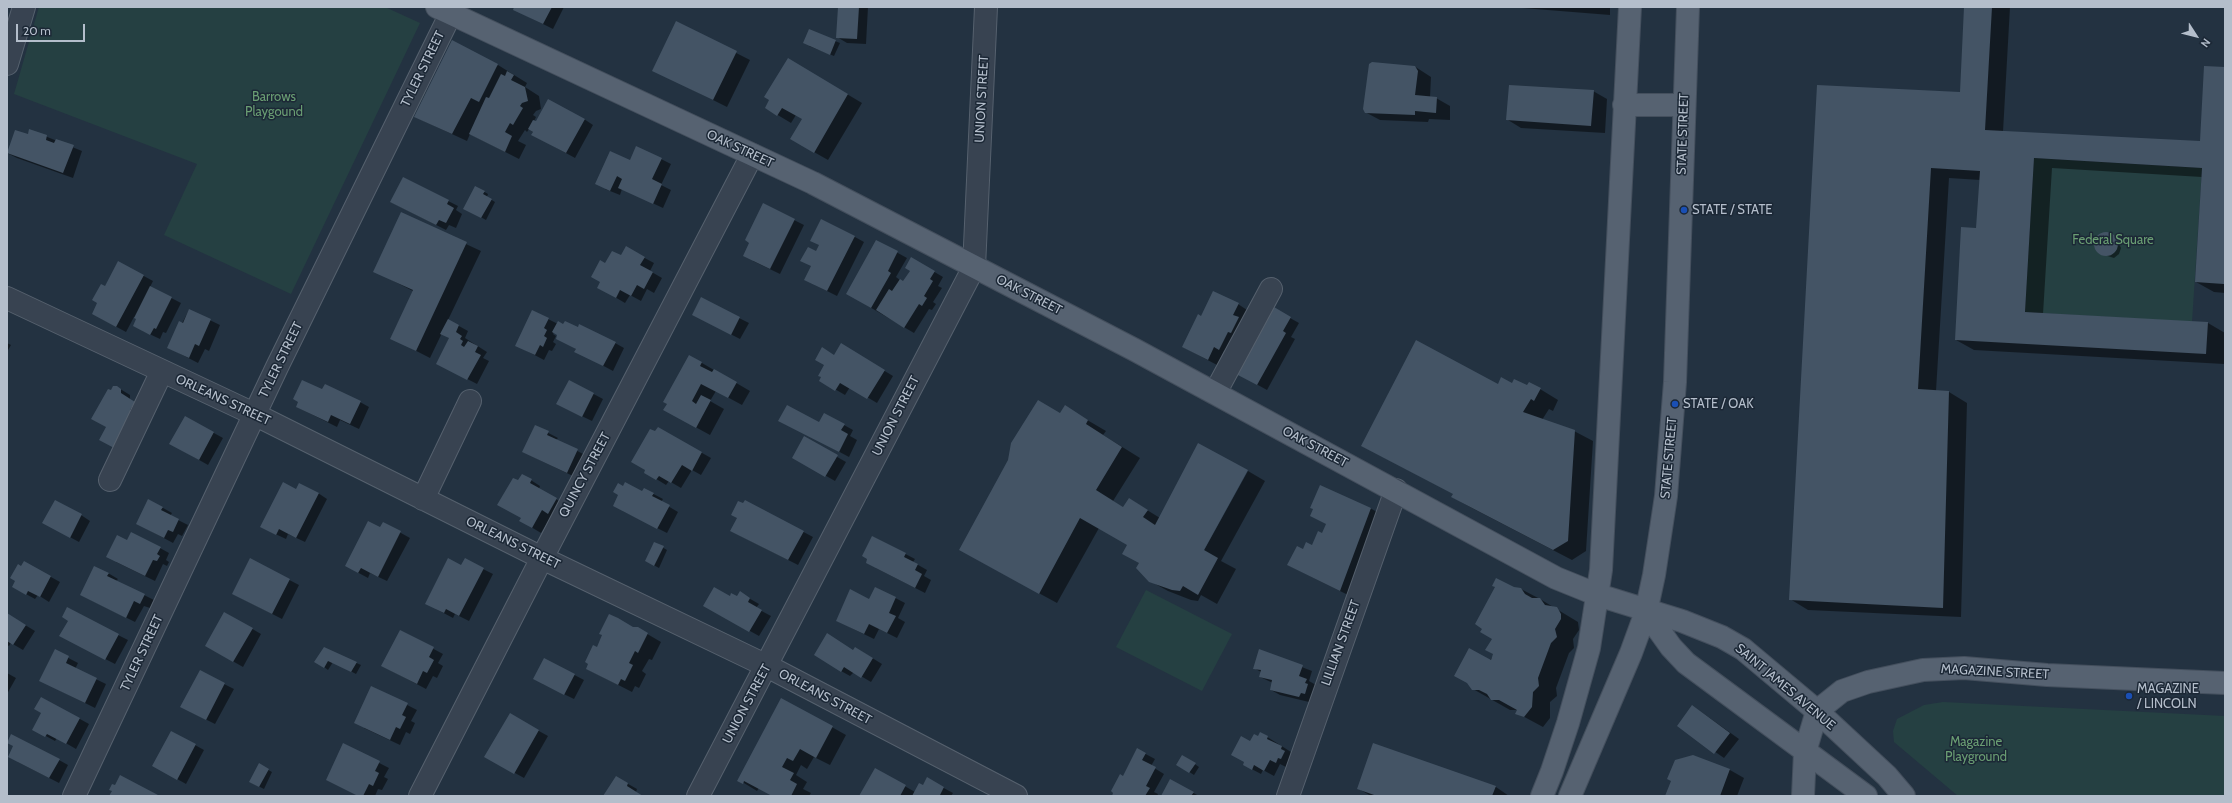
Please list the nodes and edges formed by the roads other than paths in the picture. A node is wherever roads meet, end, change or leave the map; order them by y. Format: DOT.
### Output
graph roads {
  1 [pos="24,7"];
  2 [pos="986,7"];
  3 [pos="1630,7"];
  4 [pos="1688,7"];
  5 [pos="444,9"];
  6 [pos="7,64"];
  7 [pos="1624,105"];
  8 [pos="1684,105"];
  9 [pos="752,155"];
  10 [pos="974,267"];
  11 [pos="1271,289"];
  12 [pos="7,298"];
  13 [pos="162,371"];
  14 [pos="1215,393"];
  15 [pos="470,401"];
  16 [pos="254,414"];
  17 [pos="110,480"];
  18 [pos="1396,490"];
  19 [pos="423,499"];
  20 [pos="542,558"];
  21 [pos="1598,595"];
  22 [pos="1646,612"];
  23 [pos="767,666"];
  24 [pos="2225,683"];
  25 [pos="1817,711"];
  26 [pos="1805,752"];
  27 [pos="74,796"];
  28 [pos="420,796"];
  29 [pos="698,796"];
  30 [pos="1016,796"];
  31 [pos="1288,796"];
  32 [pos="1542,796"];
  33 [pos="1570,796"];
  34 [pos="1803,796"];
  35 [pos="1866,796"];
  36 [pos="1904,796"];
  1 -- 6 [label="street"];
  2 -- 10 [label="street, UNION STREET"];
  3 -- 7 [label="main road"];
  4 -- 8 [label="main road, STATE STREET"];
  5 -- 9 [label="main road, OAK STREET"];
  5 -- 16 [label="street, TYLER STREET"];
  7 -- 8 [label="main road"];
  7 -- 21 [label="main road"];
  8 -- 22 [label="main road, STATE STREET"];
  9 -- 10 [label="main road, OAK STREET"];
  9 -- 20 [label="street, QUINCY STREET"];
  10 -- 14 [label="main road, OAK STREET"];
  10 -- 23 [label="street, UNION STREET"];
  11 -- 14 [label="street"];
  12 -- 13 [label="street, ORLEANS STREET"];
  13 -- 16 [label="street, ORLEANS STREET"];
  13 -- 17 [label="street"];
  14 -- 18 [label="main road, OAK STREET"];
  15 -- 19 [label="street"];
  16 -- 19 [label="street, ORLEANS STREET"];
  16 -- 27 [label="street, TYLER STREET"];
  18 -- 21 [label="main road, OAK STREET"];
  18 -- 31 [label="street, LILLIAN STREET"];
  19 -- 20 [label="street, ORLEANS STREET"];
  20 -- 23 [label="street, ORLEANS STREET"];
  20 -- 28 [label="street, QUINCY STREET"];
  21 -- 22 [label="main road, SAINT JAMES AVENUE"];
  21 -- 32 [label="main road"];
  22 -- 25 [label="main road, SAINT JAMES AVENUE"];
  22 -- 26 [label="main road"];
  22 -- 33 [label="main road, STATE STREET"];
  23 -- 29 [label="street, UNION STREET"];
  23 -- 30 [label="street, ORLEANS STREET"];
  24 -- 25 [label="main road, MAGAZINE STREET"];
  25 -- 26 [label="main road"];
  25 -- 36 [label="main road, SAINT JAMES AVENUE"];
  26 -- 34 [label="main road"];
  26 -- 35 [label="main road"];
}
